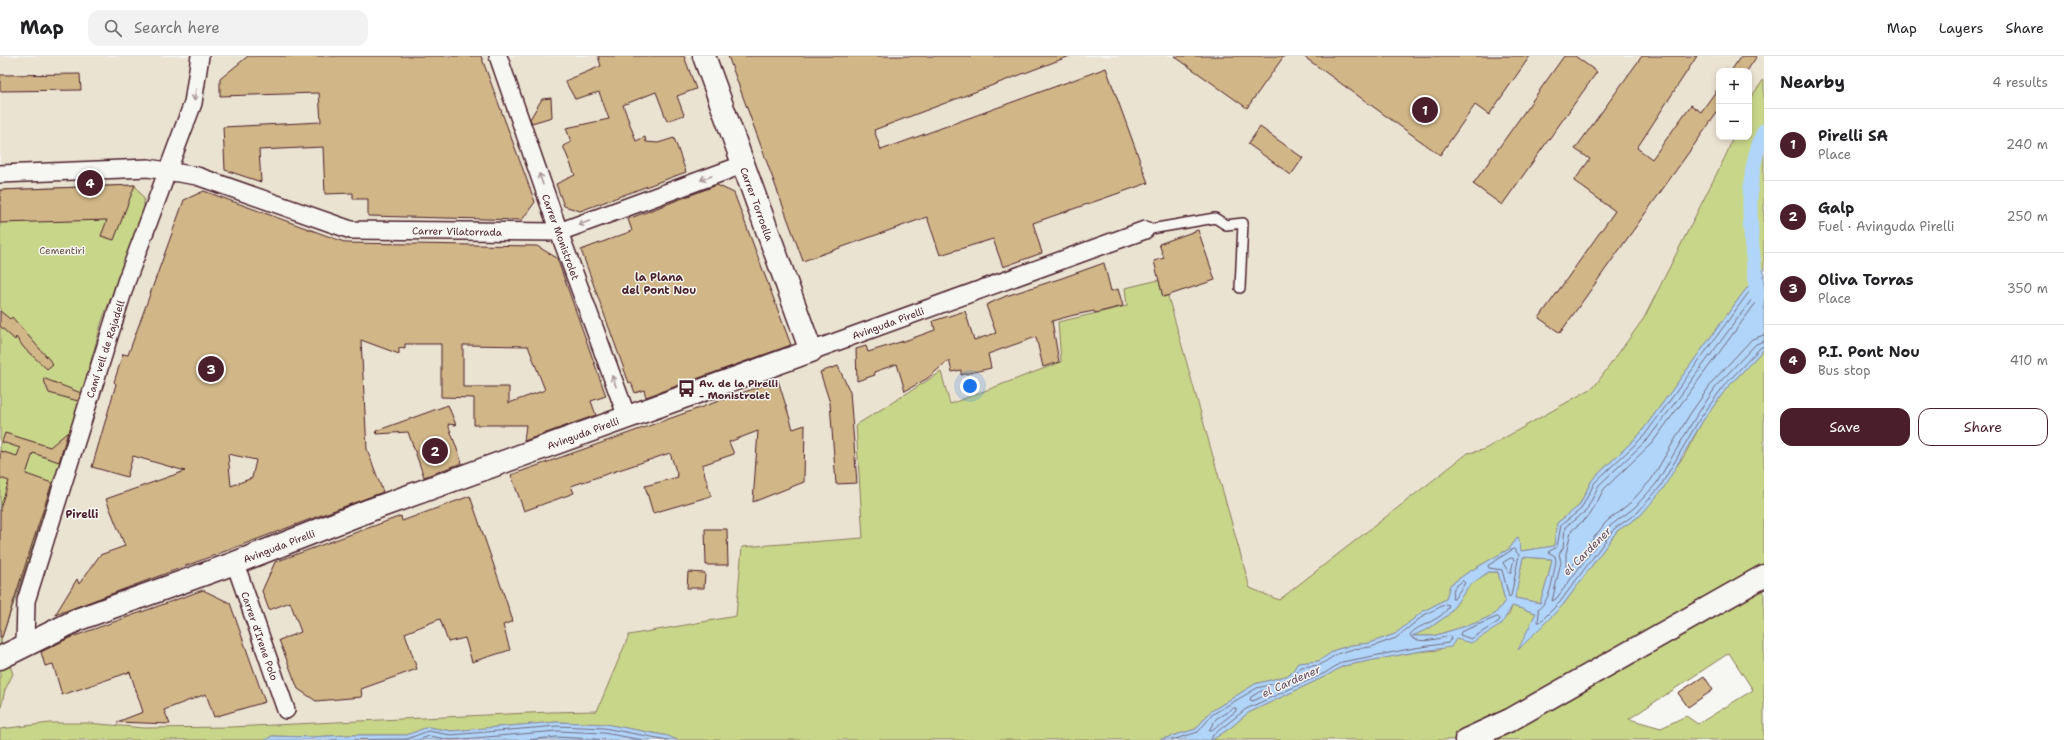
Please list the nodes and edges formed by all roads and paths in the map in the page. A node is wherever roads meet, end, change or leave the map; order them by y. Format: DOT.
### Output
graph roads {
  1 [pos="200,56"];
  2 [pos="498,56"];
  3 [pos="704,56"];
  4 [pos="742,165"];
  5 [pos="169,171"];
  6 [pos="0,174"];
  7 [pos="1145,230"];
  8 [pos="559,232"];
  9 [pos="1240,288"];
  10 [pos="812,351"];
  11 [pos="627,417"];
  12 [pos="235,563"];
  13 [pos="1764,576"];
  14 [pos="25,646"];
  15 [pos="0,658"];
  16 [pos="0,672"];
  17 [pos="286,710"];
  18 [pos="1466,740"];
  1 -- 5 [label="street, Camí vell de Rajadell, one-way"];
  8 -- 2 [label="street, Carrer Monistrolet, one-way"];
  3 -- 4 [label="street, Carrer Torroella"];
  4 -- 8 [label="street, Carrer Vilatorrada, one-way"];
  4 -- 10 [label="street, Carrer Torroella"];
  5 -- 6 [label="street, Carrer Vilatorrada"];
  5 -- 8 [label="street, Carrer Vilatorrada"];
  5 -- 14 [label="street, Camí vell de Rajadell"];
  7 -- 9 [label="lane"];
  7 -- 10 [label="street, Avinguda Pirelli"];
  11 -- 8 [label="street, Carrer Monistrolet, one-way"];
  10 -- 11 [label="street, Avinguda Pirelli"];
  11 -- 12 [label="street, Avinguda Pirelli"];
  12 -- 14 [label="street, Avinguda Pirelli"];
  12 -- 17 [label="street, Carrer d'Irene Polo"];
  13 -- 18 [label="street"];
  14 -- 15 [label="street, Avinguda Pirelli"];
  14 -- 16 [label="street, Avinguda Pirelli"];
}
